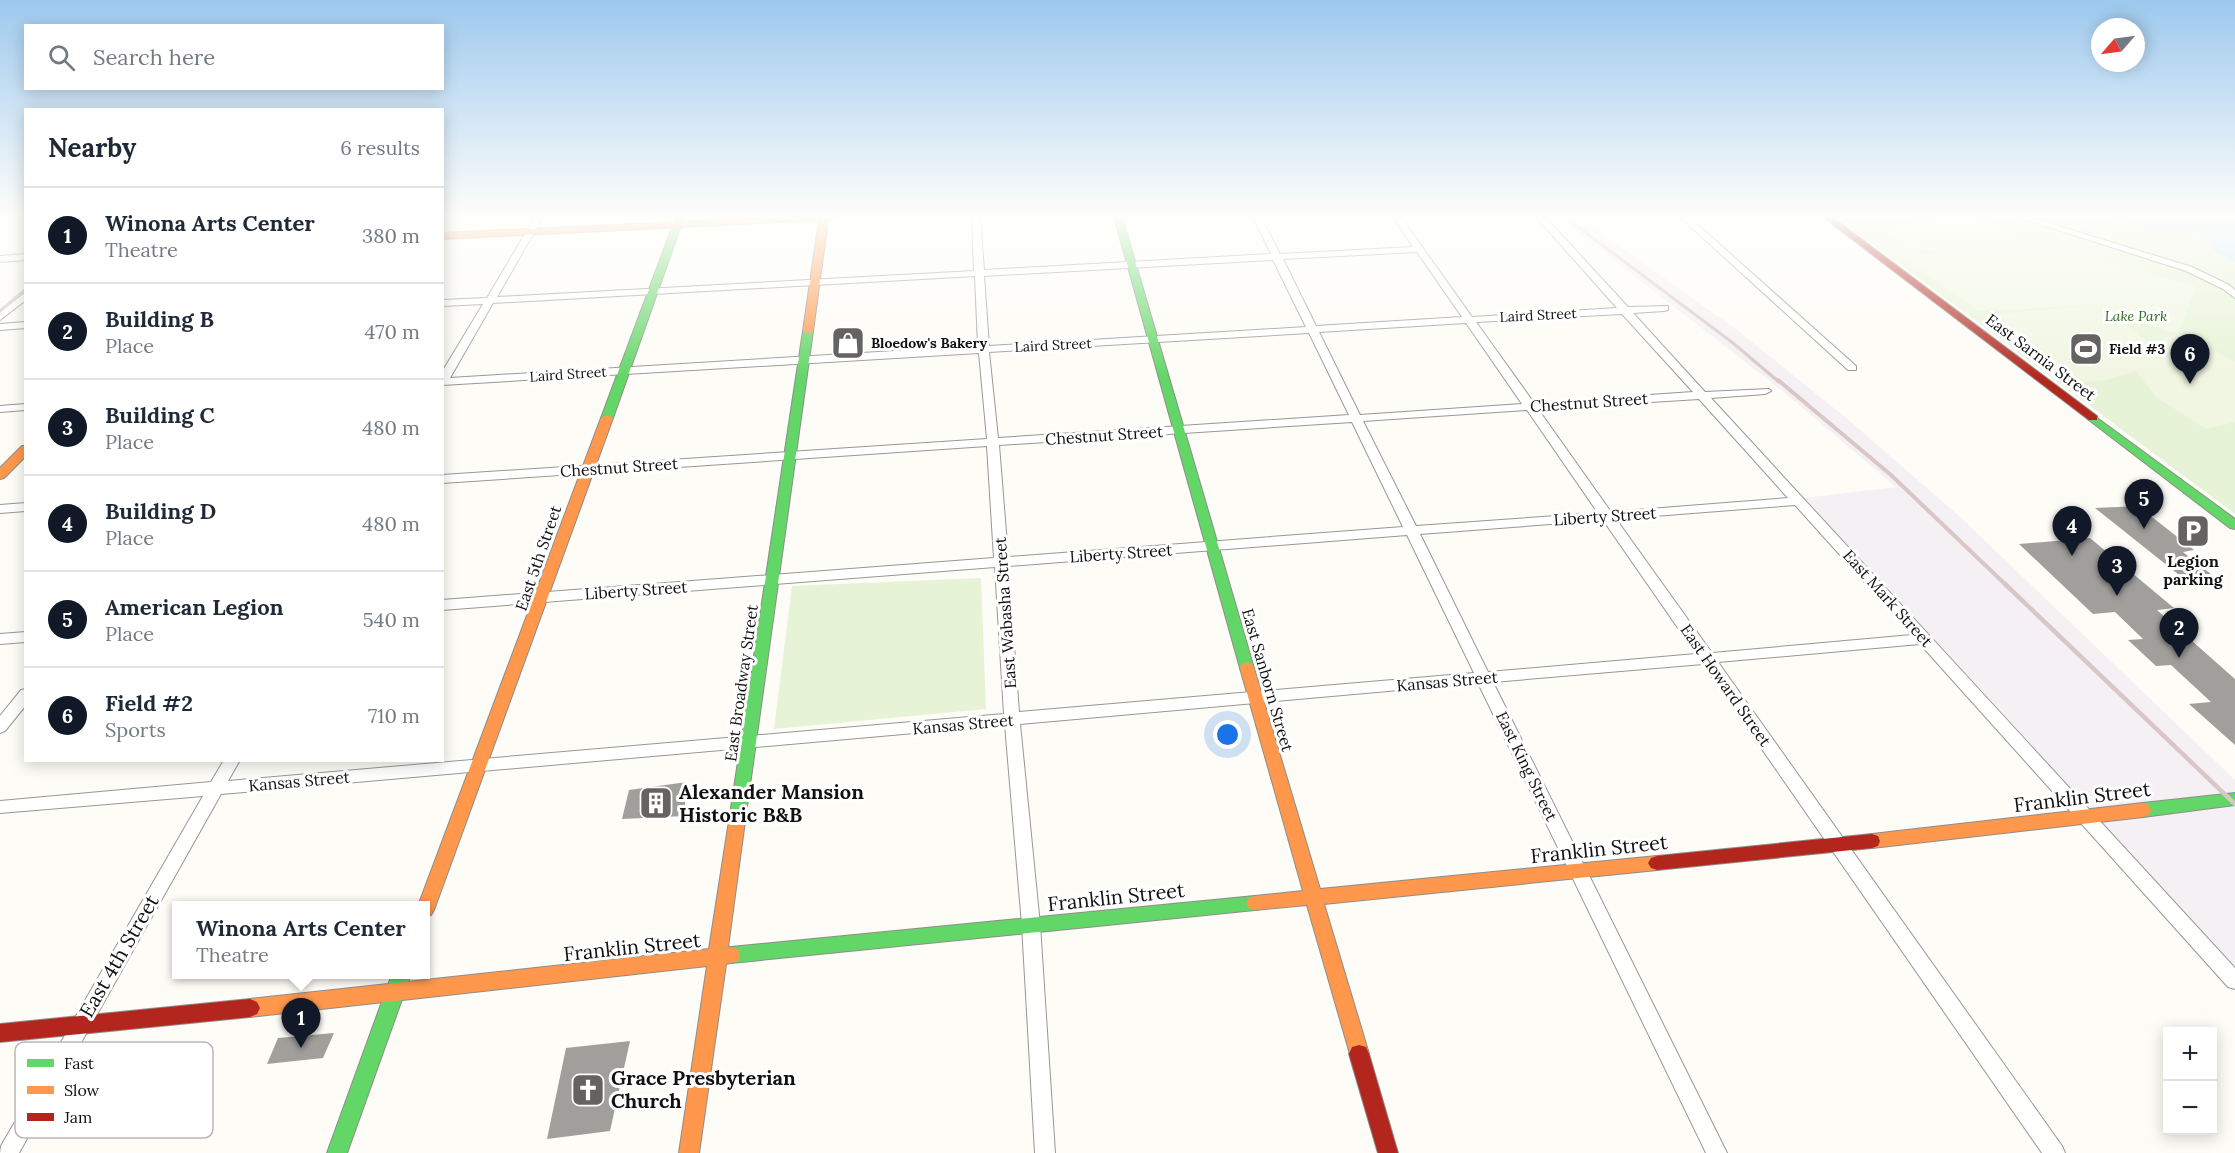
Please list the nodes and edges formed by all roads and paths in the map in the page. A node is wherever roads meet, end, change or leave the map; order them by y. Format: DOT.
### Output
graph roads {
  1 [pos="508,271"];
  2 [pos="660,271"];
  3 [pos="817,271"];
  4 [pos="1021,271"];
  5 [pos="1131,271"];
  6 [pos="1284,271"];
  7 [pos="1435,271"];
  8 [pos="1588,271"];
  9 [pos="1744,271"];
  10 [pos="1898,271"];
  11 [pos="2193,271"];
  12 [pos="980,273"];
  13 [pos="815,282"];
  14 [pos="652,291"];
  15 [pos="2235,295"];
  16 [pos="24,297"];
  17 [pos="491,300"];
  18 [pos="444,303"];
  19 [pos="1664,308"];
  20 [pos="1623,310"];
  21 [pos="0,317"];
  22 [pos="1469,319"];
  23 [pos="24,326"];
  24 [pos="0,327"];
  25 [pos="1312,329"];
  26 [pos="1153,338"];
  27 [pos="983,349"];
  28 [pos="804,360"];
  29 [pos="1852,368"];
  30 [pos="624,371"];
  31 [pos="444,380"];
  32 [pos="444,382"];
  33 [pos="1765,391"];
  34 [pos="1701,394"];
  35 [pos="1530,406"];
  36 [pos="24,407"];
  37 [pos="0,409"];
  38 [pos="1356,418"];
  39 [pos="1179,430"];
  40 [pos="993,442"];
  41 [pos="24,451"];
  42 [pos="790,456"];
  43 [pos="587,470"];
  44 [pos="0,476"];
  45 [pos="444,479"];
  46 [pos="1799,501"];
  47 [pos="24,507"];
  48 [pos="0,509"];
  49 [pos="1608,516"];
  50 [pos="2235,525"];
  51 [pos="1412,531"];
  52 [pos="1213,546"];
  53 [pos="1001,562"];
  54 [pos="772,580"];
  55 [pos="542,597"];
  56 [pos="444,605"];
  57 [pos="24,637"];
  58 [pos="0,639"];
  59 [pos="1926,639"];
  60 [pos="1708,658"];
  61 [pos="1484,678"];
  62 [pos="24,697"];
  63 [pos="1255,698"];
  64 [pos="1012,719"];
  65 [pos="0,727"];
  66 [pos="749,742"];
  67 [pos="231,762"];
  68 [pos="478,765"];
  69 [pos="217,788"];
  70 [pos="2235,799"];
  71 [pos="0,807"];
  72 [pos="2085,816"];
  73 [pos="1839,845"];
  74 [pos="1579,871"];
  75 [pos="1315,897"];
  76 [pos="429,901"];
  77 [pos="1031,925"];
  78 [pos="718,957"];
  79 [pos="400,979"];
  80 [pos="2235,981"];
  81 [pos="395,993"];
  82 [pos="78,1027"];
  83 [pos="0,1033"];
  84 [pos="70,1042"];
  85 [pos="16,1138"];
  86 [pos="8,1153"];
  87 [pos="337,1153"];
  88 [pos="689,1153"];
  89 [pos="1045,1153"];
  90 [pos="1388,1153"];
  91 [pos="1717,1153"];
  92 [pos="2055,1153"];
  1 -- 17 [label="street"];
  2 -- 14 [label="street, East 5th Street"];
  3 -- 13 [label="street, East Broadway Street"];
  4 -- 12 [label="street"];
  5 -- 26 [label="street, East Sanborn Street"];
  6 -- 25 [label="street, East King Street"];
  7 -- 22 [label="street, East Howard Street"];
  8 -- 20 [label="street, East Mark Street"];
  9 -- 29 [label="street"];
  10 -- 50 [label="street, East Sarnia Street"];
  11 -- 15 [label="street"];
  12 -- 13 [label="street"];
  12 -- 27 [label="street, East Wabasha Street"];
  13 -- 14 [label="street"];
  13 -- 28 [label="street, East Broadway Street"];
  14 -- 17 [label="street"];
  14 -- 30 [label="street, East 5th Street"];
  16 -- 21 [label="street"];
  17 -- 18 [label="street"];
  17 -- 31 [label="street"];
  19 -- 20 [label="street, Laird Street"];
  20 -- 22 [label="street, Laird Street"];
  20 -- 34 [label="street, East Mark Street"];
  22 -- 25 [label="street, Laird Street"];
  22 -- 35 [label="street, East Howard Street"];
  23 -- 24 [label="street"];
  25 -- 26 [label="street, Laird Street"];
  25 -- 38 [label="street, East King Street"];
  26 -- 27 [label="street, Laird Street"];
  26 -- 39 [label="street, East Sanborn Street"];
  27 -- 28 [label="street, Laird Street"];
  27 -- 40 [label="street, East Wabasha Street"];
  28 -- 30 [label="street, Laird Street"];
  28 -- 42 [label="street, East Broadway Street"];
  30 -- 32 [label="street, Laird Street"];
  30 -- 43 [label="street, East 5th Street"];
  33 -- 34 [label="street, Chestnut Street"];
  34 -- 35 [label="street, Chestnut Street"];
  34 -- 46 [label="street, East Mark Street"];
  35 -- 38 [label="street, Chestnut Street"];
  35 -- 49 [label="street, East Howard Street"];
  36 -- 37 [label="street"];
  38 -- 39 [label="street, Chestnut Street"];
  38 -- 51 [label="street, East King Street"];
  39 -- 40 [label="street, Chestnut Street"];
  39 -- 52 [label="street, East Sanborn Street"];
  40 -- 42 [label="street, Chestnut Street"];
  40 -- 53 [label="street, East Wabasha Street"];
  41 -- 44 [label="street"];
  42 -- 43 [label="street, Chestnut Street"];
  42 -- 54 [label="street, East Broadway Street"];
  43 -- 45 [label="street, Chestnut Street"];
  43 -- 55 [label="street, East 5th Street"];
  46 -- 49 [label="street, Liberty Street"];
  46 -- 59 [label="street, East Mark Street"];
  47 -- 48 [label="street"];
  49 -- 51 [label="street, Liberty Street"];
  49 -- 60 [label="street, East Howard Street"];
  51 -- 52 [label="street, Liberty Street"];
  51 -- 61 [label="street, East King Street"];
  52 -- 53 [label="street, Liberty Street"];
  52 -- 63 [label="street, East Sanborn Street"];
  53 -- 54 [label="street, Liberty Street"];
  53 -- 64 [label="street, East Wabasha Street"];
  54 -- 55 [label="street, Liberty Street"];
  54 -- 66 [label="street, East Broadway Street"];
  55 -- 56 [label="street, Liberty Street"];
  55 -- 68 [label="street, East 5th Street"];
  57 -- 58 [label="street"];
  59 -- 60 [label="street, Kansas Street"];
  59 -- 72 [label="street, East Mark Street"];
  60 -- 61 [label="street, Kansas Street"];
  60 -- 73 [label="street, East Howard Street"];
  61 -- 63 [label="street, Kansas Street"];
  61 -- 74 [label="street, East King Street"];
  62 -- 65 [label="street"];
  63 -- 64 [label="street, Kansas Street"];
  63 -- 75 [label="street, East Sanborn Street"];
  64 -- 66 [label="street, Kansas Street"];
  64 -- 77 [label="street, East Wabasha Street"];
  66 -- 68 [label="street, Kansas Street"];
  66 -- 78 [label="street, East Broadway Street"];
  67 -- 69 [label="street, East 4th Street"];
  68 -- 69 [label="street, Kansas Street"];
  68 -- 76 [label="street, East 5th Street"];
  69 -- 71 [label="street, Kansas Street"];
  69 -- 82 [label="street, East 4th Street"];
  70 -- 72 [label="street, Franklin Street"];
  72 -- 73 [label="street, Franklin Street"];
  72 -- 80 [label="street, East Mark Street"];
  73 -- 74 [label="street, Franklin Street"];
  73 -- 92 [label="street, East Howard Street"];
  74 -- 75 [label="street, Franklin Street"];
  74 -- 91 [label="street, East King Street"];
  75 -- 77 [label="street, Franklin Street"];
  75 -- 90 [label="street, East Sanborn Street"];
  77 -- 78 [label="street, Franklin Street"];
  77 -- 89 [label="street, East Wabasha Street"];
  78 -- 81 [label="street, Franklin Street"];
  78 -- 88 [label="street, East Broadway Street"];
  79 -- 81 [label="street"];
  81 -- 82 [label="street, Franklin Street"];
  81 -- 87 [label="street"];
  82 -- 83 [label="street, Franklin Street"];
  82 -- 84 [label="street, East 4th Street"];
  85 -- 86 [label="street, East 4th Street"];
}
